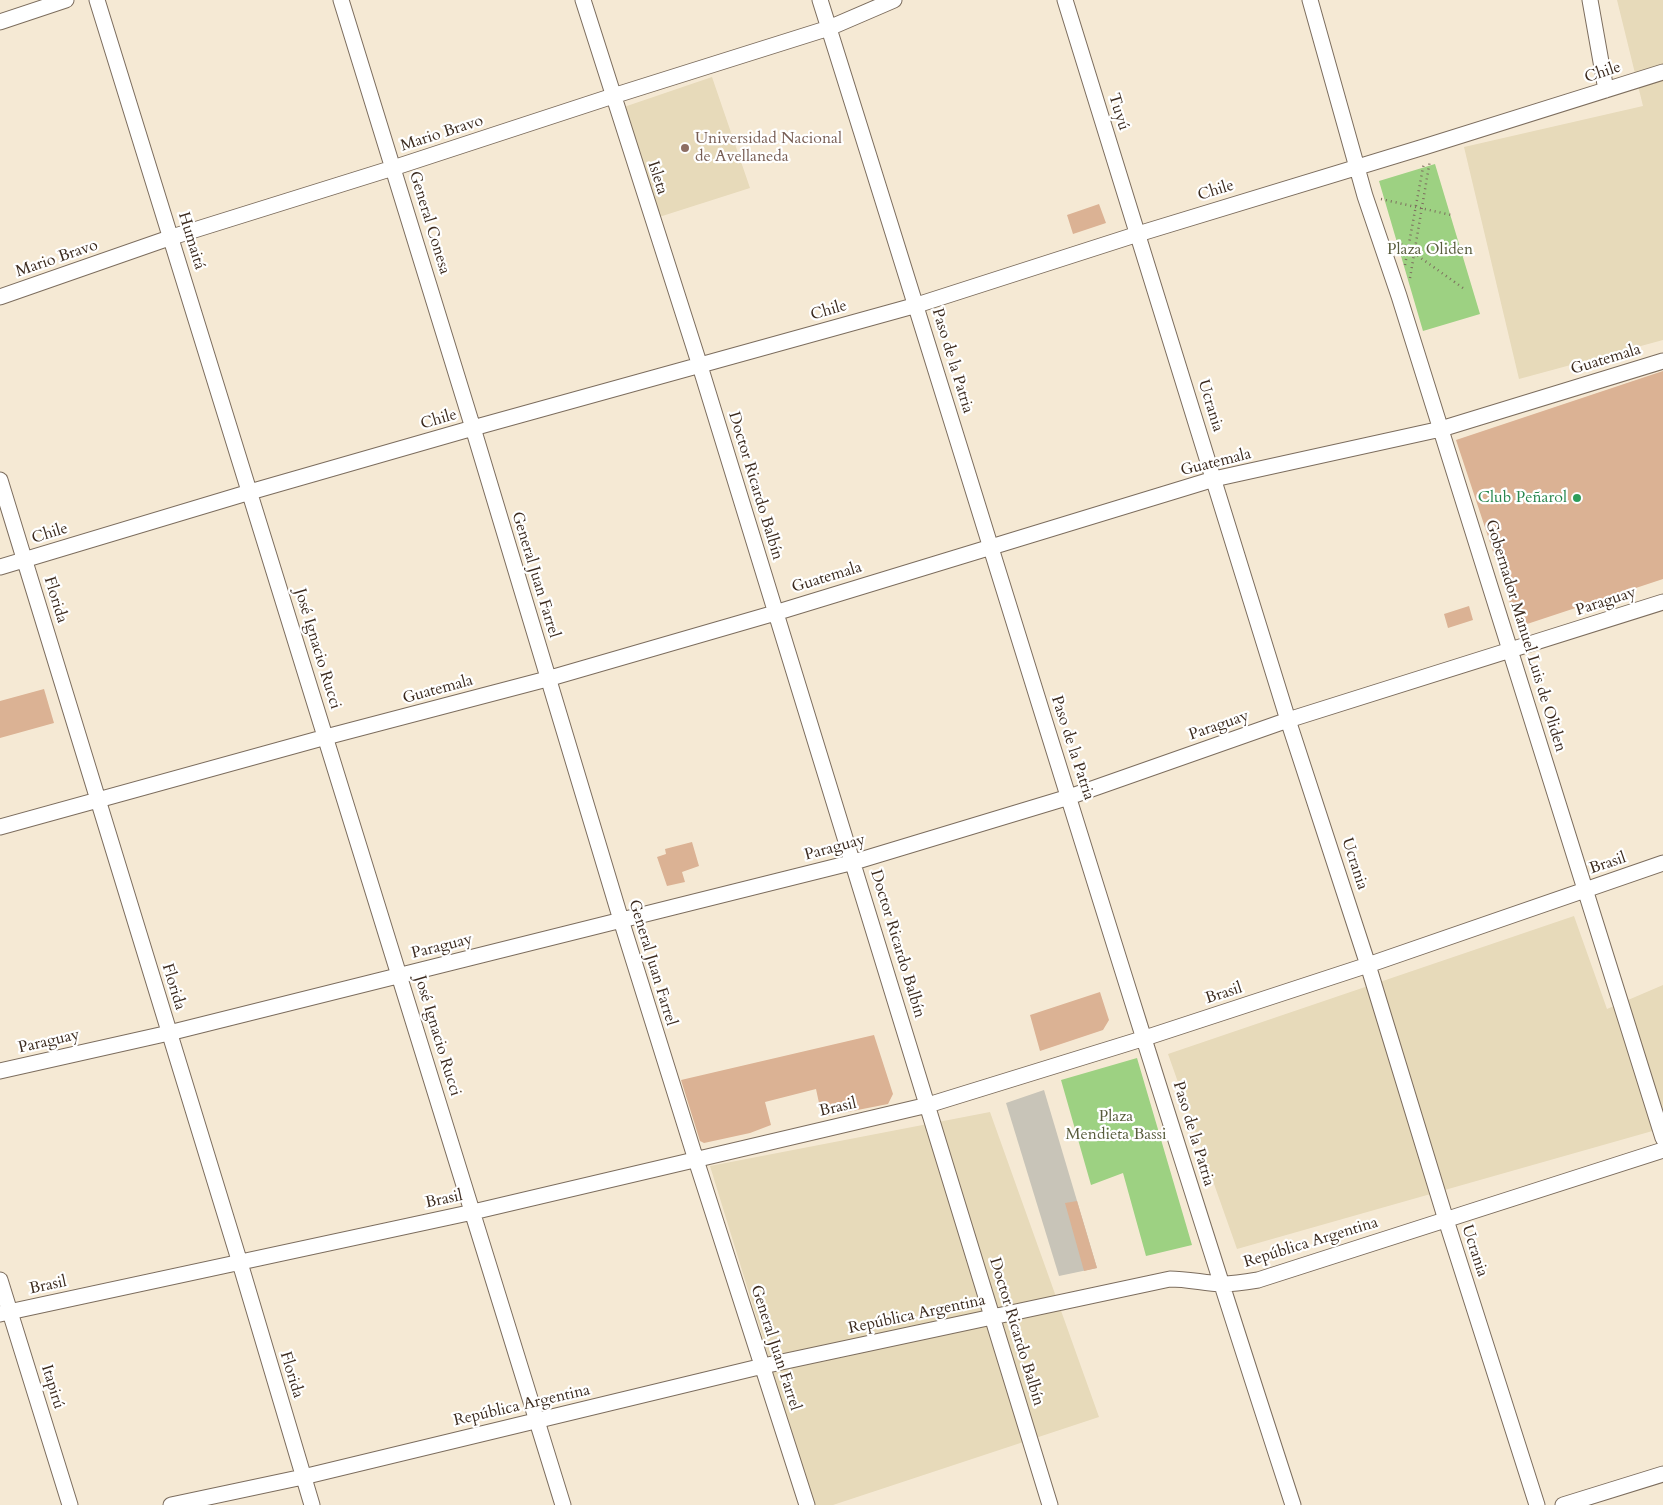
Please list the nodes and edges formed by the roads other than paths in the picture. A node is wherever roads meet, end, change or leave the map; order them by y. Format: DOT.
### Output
graph roads {
  1 [pos="66,0"];
  2 [pos="97,0"];
  3 [pos="341,0"];
  4 [pos="583,0"];
  5 [pos="820,0"];
  6 [pos="894,0"];
  7 [pos="1064,0"];
  8 [pos="1590,0"];
  9 [pos="1316,2"];
  10 [pos="0,22"];
  11 [pos="829,28"];
  12 [pos="1663,72"];
  13 [pos="1606,90"];
  14 [pos="613,96"];
  15 [pos="1357,166"];
  16 [pos="393,168"];
  17 [pos="1138,234"];
  18 [pos="172,237"];
  19 [pos="0,297"];
  20 [pos="917,305"];
  21 [pos="1663,361"];
  22 [pos="700,366"];
  23 [pos="473,428"];
  24 [pos="1441,429"];
  25 [pos="1214,479"];
  26 [pos="0,480"];
  27 [pos="250,492"];
  28 [pos="990,546"];
  29 [pos="25,560"];
  30 [pos="0,567"];
  31 [pos="1663,602"];
  32 [pos="775,613"];
  33 [pos="1511,651"];
  34 [pos="547,679"];
  35 [pos="1288,720"];
  36 [pos="326,737"];
  37 [pos="1069,797"];
  38 [pos="98,801"];
  39 [pos="0,827"];
  40 [pos="854,862"];
  41 [pos="1663,863"];
  42 [pos="1586,890"];
  43 [pos="621,920"];
  44 [pos="1368,965"];
  45 [pos="399,975"];
  46 [pos="168,1033"];
  47 [pos="1145,1038"];
  48 [pos="0,1072"];
  49 [pos="928,1105"];
  50 [pos="1663,1138"];
  51 [pos="1663,1150"];
  52 [pos="696,1160"];
  53 [pos="473,1212"];
  54 [pos="1446,1220"];
  55 [pos="240,1263"];
  56 [pos="0,1280"];
  57 [pos="1221,1284"];
  58 [pos="5,1313"];
  59 [pos="993,1317"];
  60 [pos="763,1366"];
  61 [pos="537,1420"];
  62 [pos="1663,1474"];
  63 [pos="304,1476"];
  64 [pos="70,1505"];
  65 [pos="171,1505"];
  66 [pos="312,1505"];
  67 [pos="564,1505"];
  68 [pos="807,1505"];
  69 [pos="1050,1505"];
  70 [pos="1293,1505"];
  71 [pos="1537,1505"];
  72 [pos="1563,1505"];
  1 -- 10 [label="street"];
  2 -- 18 [label="street, Humaitá"];
  3 -- 16 [label="street, General Conesa"];
  4 -- 14 [label="street, Isleta"];
  5 -- 11 [label="street, Paso de la Patria"];
  6 -- 11 [label="street, Mario Bravo"];
  7 -- 17 [label="street, Tuyú"];
  8 -- 13 [label="street"];
  9 -- 15 [label="street, Gobernador Manuel Luis de Oliden"];
  11 -- 14 [label="street, Mario Bravo"];
  11 -- 20 [label="street, Paso de la Patria"];
  12 -- 13 [label="street, Chile"];
  13 -- 15 [label="street, Chile"];
  14 -- 16 [label="street, Mario Bravo"];
  14 -- 22 [label="street, Isleta"];
  15 -- 17 [label="street, Chile"];
  15 -- 24 [label="street, Gobernador Manuel Luis de Oliden"];
  16 -- 18 [label="street, Mario Bravo"];
  16 -- 23 [label="street, General Conesa"];
  17 -- 20 [label="street, Chile"];
  17 -- 25 [label="street, Ucrania"];
  18 -- 19 [label="street, Mario Bravo"];
  18 -- 27 [label="street, Humaitá"];
  20 -- 22 [label="street, Chile"];
  20 -- 28 [label="street, Paso de la Patria"];
  21 -- 24 [label="street, Guatemala"];
  22 -- 23 [label="street, Chile"];
  22 -- 32 [label="street, Doctor Ricardo Balbín"];
  23 -- 27 [label="street, Chile"];
  23 -- 34 [label="street, General Juan Farrel"];
  24 -- 25 [label="street, Guatemala"];
  24 -- 33 [label="street, Gobernador Manuel Luis de Oliden"];
  25 -- 28 [label="street, Guatemala"];
  25 -- 35 [label="street, Ucrania"];
  26 -- 29 [label="street, Florida"];
  27 -- 29 [label="street, Chile"];
  27 -- 36 [label="street, José Ignacio Rucci"];
  28 -- 32 [label="street, Guatemala"];
  28 -- 37 [label="street, Paso de la Patria"];
  29 -- 30 [label="street, Chile"];
  29 -- 38 [label="street, Florida"];
  31 -- 33 [label="street, Paraguay"];
  32 -- 34 [label="street, Guatemala"];
  32 -- 40 [label="street, Doctor Ricardo Balbín"];
  33 -- 35 [label="street, Paraguay"];
  33 -- 42 [label="street, Gobernador Manuel Luis de Oliden"];
  34 -- 36 [label="street, Guatemala"];
  34 -- 43 [label="street, General Juan Farrel"];
  35 -- 37 [label="street, Paraguay"];
  35 -- 44 [label="street, Ucrania"];
  36 -- 38 [label="street, Guatemala"];
  36 -- 45 [label="street, José Ignacio Rucci"];
  37 -- 40 [label="street, Paraguay"];
  37 -- 47 [label="street, Paso de la Patria"];
  38 -- 39 [label="street, Guatemala"];
  38 -- 46 [label="street, Florida"];
  40 -- 43 [label="street, Paraguay"];
  40 -- 49 [label="street, Doctor Ricardo Balbín"];
  41 -- 42 [label="street, Brasil"];
  42 -- 44 [label="street, Brasil"];
  42 -- 50 [label="street, Gobernador Manuel Luis de Oliden"];
  43 -- 45 [label="street, Paraguay"];
  43 -- 52 [label="street, General Juan Farrel"];
  44 -- 47 [label="street, Brasil"];
  44 -- 54 [label="street, Ucrania"];
  45 -- 46 [label="street, Paraguay"];
  45 -- 53 [label="street, José Ignacio Rucci"];
  46 -- 48 [label="street, Paraguay"];
  46 -- 55 [label="street, Florida"];
  47 -- 49 [label="street, Brasil"];
  47 -- 57 [label="street, Paso de la Patria"];
  49 -- 52 [label="street, Brasil"];
  49 -- 59 [label="street, Doctor Ricardo Balbín"];
  51 -- 54 [label="street, República Argentina"];
  52 -- 53 [label="street, Brasil"];
  52 -- 60 [label="street, General Juan Farrel"];
  53 -- 55 [label="street, Brasil"];
  53 -- 61 [label="street, José Ignacio Rucci"];
  54 -- 57 [label="street, República Argentina"];
  54 -- 71 [label="street, Ucrania"];
  55 -- 58 [label="street, Brasil"];
  55 -- 63 [label="street, Florida"];
  56 -- 58 [label="street, Itapirú"];
  57 -- 59 [label="street, República Argentina"];
  57 -- 70 [label="street, Paso de la Patria"];
  58 -- 64 [label="street, Itapirú"];
  59 -- 60 [label="street, República Argentina"];
  59 -- 69 [label="street, Doctor Ricardo Balbín"];
  60 -- 61 [label="street, República Argentina"];
  60 -- 68 [label="street, General Juan Farrel"];
  61 -- 63 [label="street, República Argentina"];
  61 -- 67 [label="street, José Ignacio Rucci"];
  62 -- 72 [label="street"];
  63 -- 65 [label="street, República Argentina"];
  63 -- 66 [label="street, Florida"];
}
